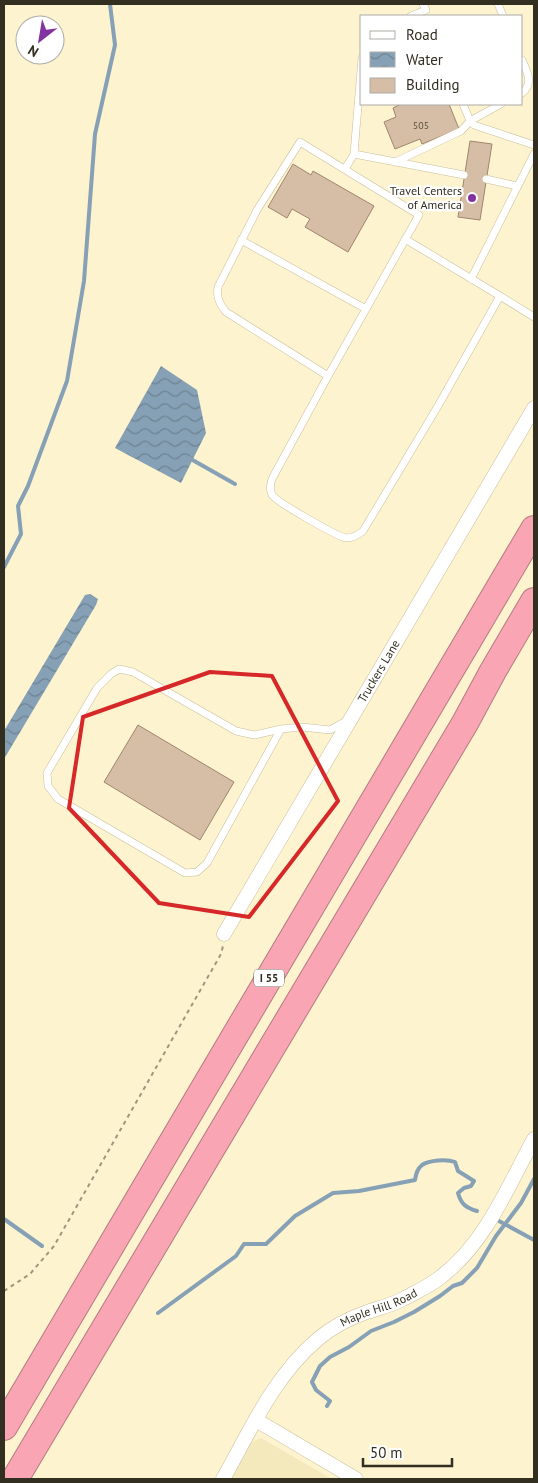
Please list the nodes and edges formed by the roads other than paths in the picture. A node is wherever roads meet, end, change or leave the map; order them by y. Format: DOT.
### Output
graph roads {
  1 [pos="426,10"];
  2 [pos="414,15"];
  3 [pos="523,63"];
  4 [pos="360,82"];
  5 [pos="523,92"];
  6 [pos="463,105"];
  7 [pos="499,105"];
  8 [pos="470,121"];
  9 [pos="534,145"];
  10 [pos="354,154"];
  11 [pos="534,154"];
  12 [pos="395,162"];
  13 [pos="346,169"];
  14 [pos="464,175"];
  15 [pos="486,179"];
  16 [pos="518,186"];
  17 [pos="405,239"];
  18 [pos="241,240"];
  19 [pos="471,279"];
  20 [pos="500,296"];
  21 [pos="366,309"];
  22 [pos="534,317"];
  23 [pos="328,376"];
  24 [pos="534,408"];
  25 [pos="534,529"];
  26 [pos="534,601"];
  27 [pos="534,634"];
  28 [pos="493,671"];
  29 [pos="351,719"];
  30 [pos="281,729"];
  31 [pos="224,934"];
  32 [pos="534,1139"];
  33 [pos="256,1420"];
  34 [pos="4,1427"];
  35 [pos="15,1479"];
  36 [pos="223,1479"];
  37 [pos="356,1479"];
  1 -- 2 [label="lane"];
  3 -- 5 [label="lane"];
  4 -- 10 [label="lane"];
  6 -- 8 [label="lane"];
  7 -- 8 [label="lane"];
  8 -- 9 [label="lane"];
  8 -- 12 [label="lane"];
  10 -- 12 [label="lane"];
  10 -- 13 [label="lane"];
  11 -- 16 [label="lane"];
  12 -- 14 [label="lane"];
  13 -- 17 [label="lane"];
  13 -- 18 [label="lane"];
  15 -- 16 [label="lane"];
  16 -- 19 [label="lane"];
  17 -- 19 [label="lane"];
  17 -- 21 [label="lane"];
  18 -- 21 [label="lane"];
  18 -- 23 [label="lane"];
  19 -- 20 [label="lane"];
  20 -- 22 [label="lane"];
  20 -- 23 [label="lane"];
  21 -- 23 [label="lane"];
  24 -- 29 [label="street, Truckers Lane"];
  25 -- 34 [label="highway, I 55"];
  26 -- 28 [label="highway"];
  27 -- 28 [label="highway"];
  28 -- 35 [label="highway"];
  29 -- 30 [label="lane"];
  29 -- 31 [label="street, Truckers Lane"];
  30 -- 30 [label="lane"];
  32 -- 33 [label="street, Maple Hill Road"];
  33 -- 36 [label="street, Maple Hill Road"];
  33 -- 37 [label="street"];
}
